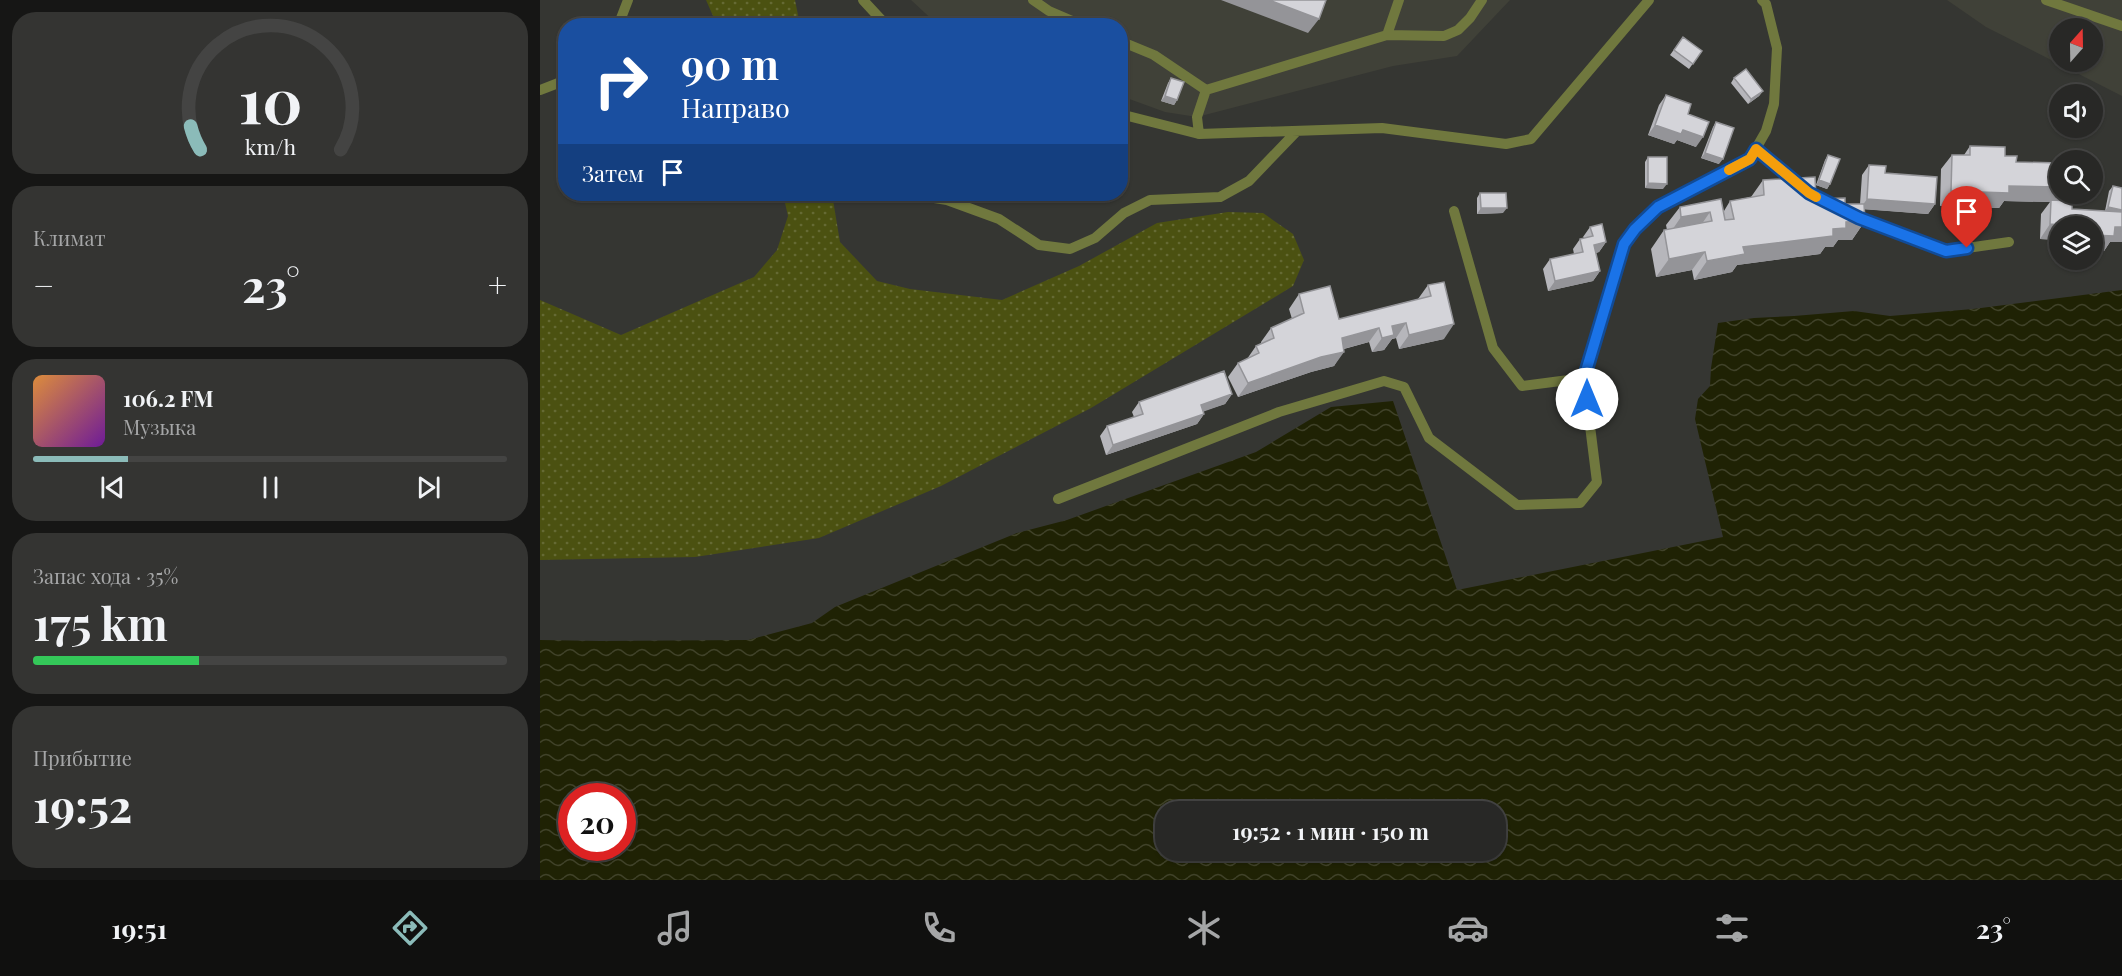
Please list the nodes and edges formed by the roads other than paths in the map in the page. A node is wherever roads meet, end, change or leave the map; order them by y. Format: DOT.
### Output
graph roads {
  1 [pos="628,0"];
  2 [pos="862,0"];
  3 [pos="1033,0"];
  4 [pos="1399,0"];
  5 [pos="1482,0"];
  6 [pos="1649,0"];
  7 [pos="1762,0"];
  8 [pos="2046,0"];
  9 [pos="621,18"];
  10 [pos="879,18"];
  11 [pos="1065,18"];
  12 [pos="2122,26"];
  13 [pos="1387,35"];
  14 [pos="1128,44"];
  15 [pos="558,83"];
  16 [pos="540,90"];
  17 [pos="1206,90"];
  18 [pos="1128,116"];
  19 [pos="1297,131"];
  20 [pos="1199,134"];
  21 [pos="1756,149"];
  22 [pos="950,201"];
  23 [pos="1454,211"];
  24 [pos="2009,242"];
  25 [pos="1584,378"];
  26 [pos="1058,499"];
  1 -- 9 [label="lane"];
  2 -- 10 [label="lane"];
  3 -- 11 [label="lane"];
  4 -- 13 [label="lane"];
  5 -- 13 [label="lane"];
  6 -- 19 [label="lane"];
  7 -- 21 [label="lane"];
  8 -- 12 [label="lane"];
  13 -- 17 [label="lane"];
  14 -- 17 [label="lane"];
  15 -- 16 [label="lane"];
  17 -- 20 [label="lane"];
  18 -- 20 [label="lane"];
  19 -- 20 [label="lane"];
  19 -- 22 [label="lane"];
  21 -- 24 [label="lane"];
  21 -- 25 [label="lane"];
  23 -- 25 [label="lane"];
  25 -- 26 [label="lane"];
}
